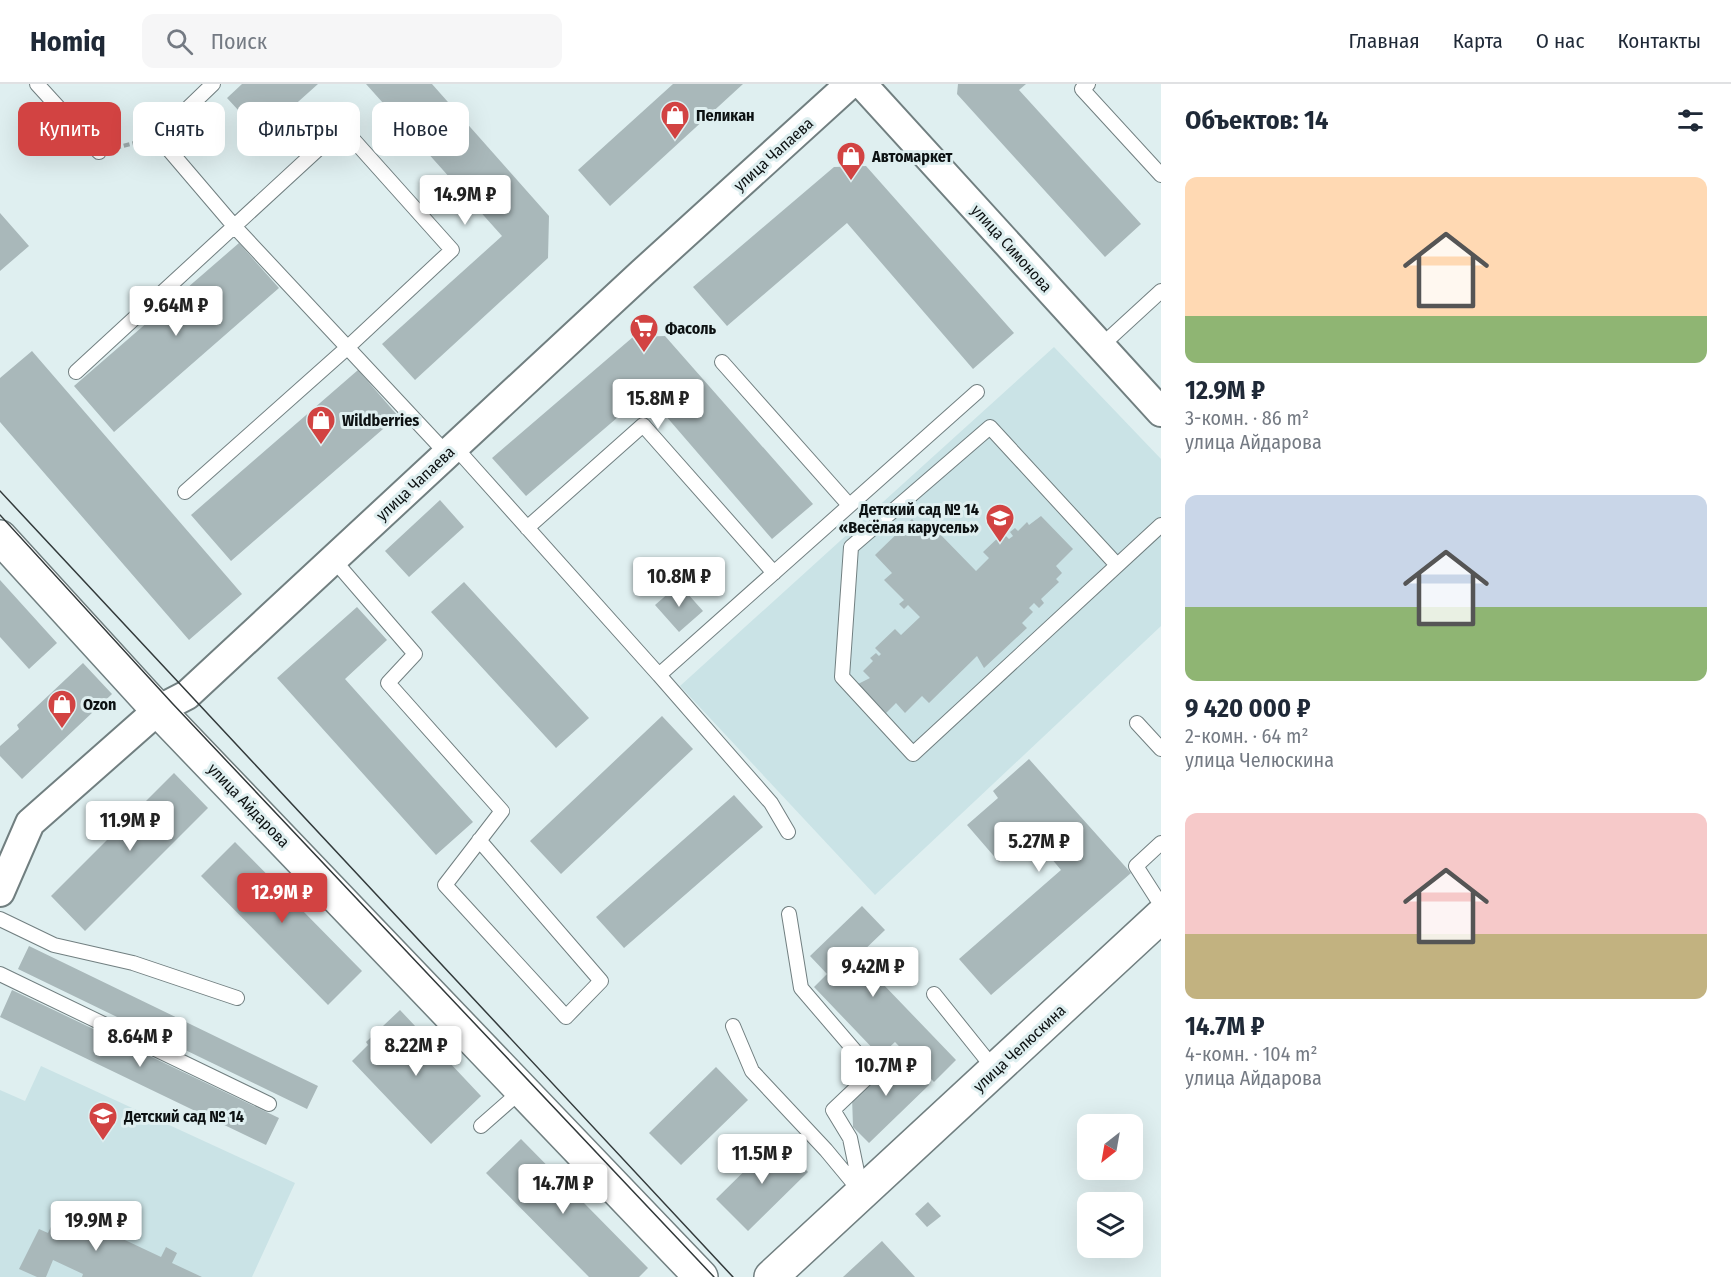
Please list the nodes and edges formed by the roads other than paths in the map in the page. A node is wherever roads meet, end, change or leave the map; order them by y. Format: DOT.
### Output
graph roads {
  1 [pos="37,84"];
  2 [pos="213,84"];
  3 [pos="850,84"];
  4 [pos="862,84"];
  5 [pos="1088,84"];
  6 [pos="53,102"];
  7 [pos="1161,176"];
  8 [pos="234,226"];
  9 [pos="1161,291"];
  10 [pos="1101,346"];
  11 [pos="348,347"];
  12 [pos="722,362"];
  13 [pos="76,372"];
  14 [pos="977,392"];
  15 [pos="1157,399"];
  16 [pos="451,450"];
  17 [pos="185,492"];
  18 [pos="849,505"];
  19 [pos="1161,525"];
  20 [pos="527,528"];
  21 [pos="0,537"];
  22 [pos="333,559"];
  23 [pos="1117,565"];
  24 [pos="774,573"];
  25 [pos="659,675"];
  26 [pos="158,710"];
  27 [pos="1137,723"];
  28 [pos="1161,749"];
  29 [pos="788,832"];
  30 [pos="479,840"];
  31 [pos="1161,843"];
  32 [pos="0,892"];
  33 [pos="1161,905"];
  34 [pos="789,914"];
  35 [pos="1161,916"];
  36 [pos="0,918"];
  37 [pos="0,974"];
  38 [pos="934,994"];
  39 [pos="237,998"];
  40 [pos="733,1026"];
  41 [pos="995,1070"];
  42 [pos="522,1089"];
  43 [pos="269,1104"];
  44 [pos="481,1126"];
  45 [pos="862,1193"];
  46 [pos="701,1277"];
  47 [pos="771,1277"];
  1 -- 6 [label="lane"];
  2 -- 8 [label="lane"];
  3 -- 16 [label="street, улица Чапаева"];
  4 -- 10 [label="street, улица Симонова"];
  5 -- 7 [label="lane"];
  8 -- 11 [label="lane"];
  8 -- 11 [label="lane"];
  8 -- 13 [label="lane"];
  9 -- 10 [label="lane"];
  10 -- 15 [label="street, улица Симонова"];
  11 -- 16 [label="lane"];
  11 -- 17 [label="lane"];
  12 -- 18 [label="lane"];
  14 -- 18 [label="lane"];
  16 -- 20 [label="lane"];
  16 -- 22 [label="street, улица Чапаева"];
  18 -- 24 [label="lane"];
  19 -- 23 [label="lane"];
  20 -- 24 [label="lane"];
  20 -- 25 [label="lane"];
  21 -- 26 [label="street, улица Айдарова"];
  22 -- 26 [label="street, улица Чапаева"];
  22 -- 30 [label="lane"];
  23 -- 23 [label="lane"];
  24 -- 25 [label="lane"];
  25 -- 29 [label="lane"];
  26 -- 32 [label="street, улица Чапаева"];
  26 -- 42 [label="street, улица Айдарова"];
  27 -- 28 [label="lane"];
  30 -- 30 [label="lane"];
  31 -- 33 [label="lane"];
  34 -- 45 [label="lane"];
  35 -- 41 [label="street, улица Челюскина"];
  36 -- 39 [label="lane"];
  37 -- 43 [label="lane"];
  38 -- 41 [label="lane"];
  40 -- 45 [label="lane"];
  41 -- 45 [label="street, улица Челюскина"];
  42 -- 44 [label="lane"];
  42 -- 46 [label="street, улица Айдарова"];
  45 -- 47 [label="street, улица Челюскина"];
}
